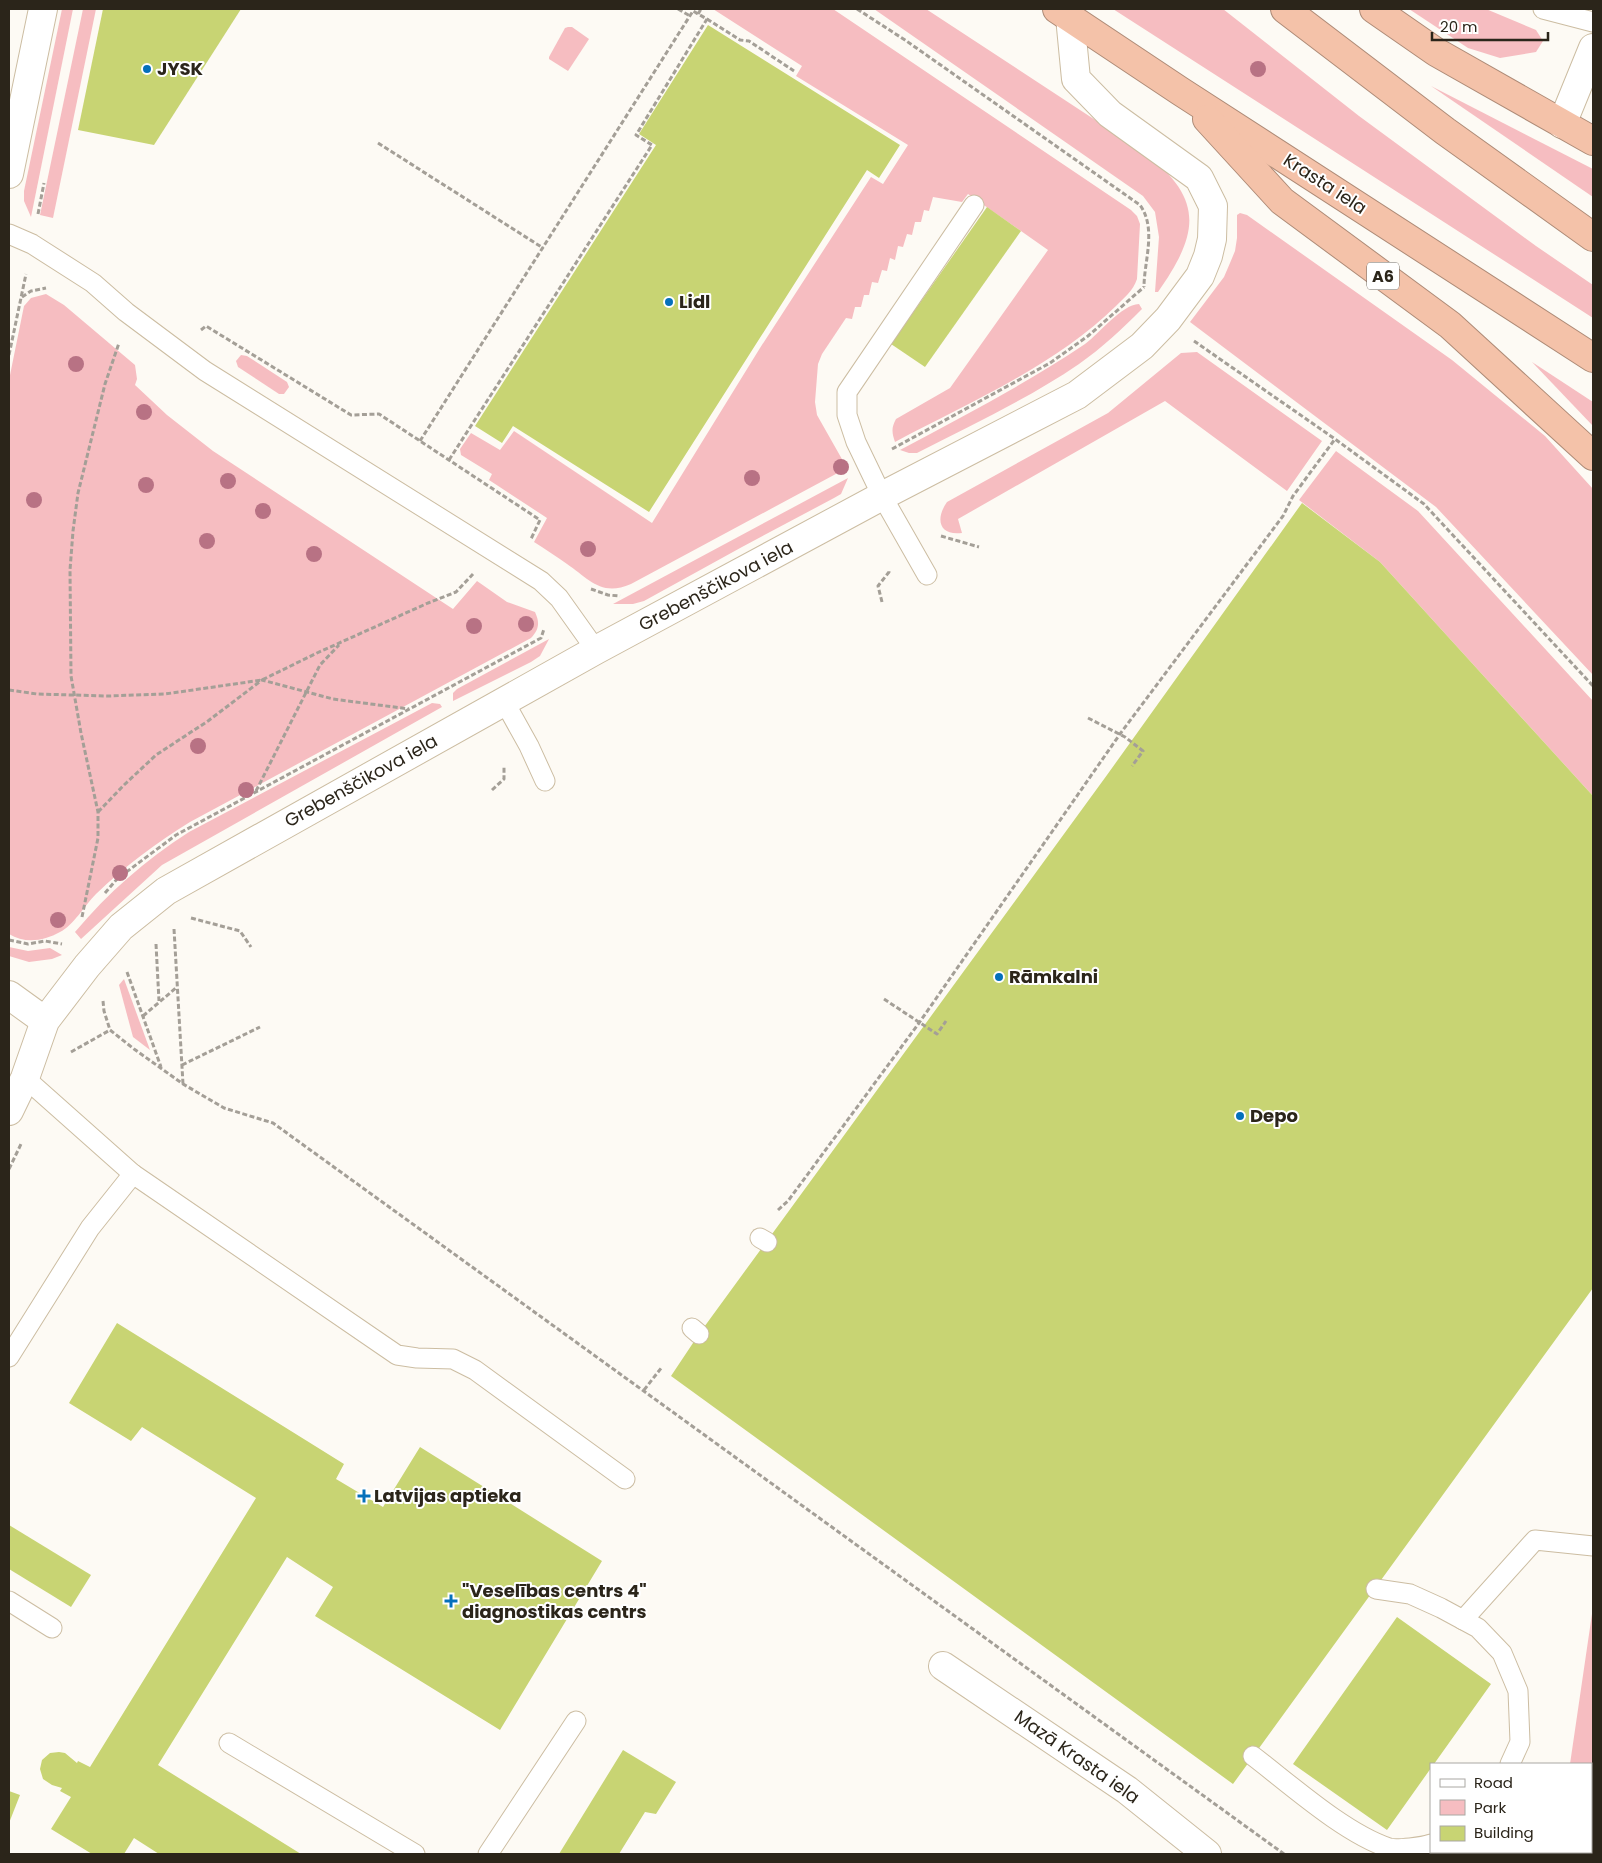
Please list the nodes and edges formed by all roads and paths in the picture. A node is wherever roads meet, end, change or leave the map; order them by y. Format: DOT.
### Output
graph roads {
  1 [pos="43,9"];
  2 [pos="678,9"];
  3 [pos="701,9"];
  4 [pos="857,9"];
  5 [pos="1286,9"];
  6 [pos="1374,9"];
  7 [pos="1543,9"];
  8 [pos="1063,13"];
  9 [pos="698,14"];
  10 [pos="690,16"];
  11 [pos="707,19"];
  12 [pos="1593,22"];
  13 [pos="1593,48"];
  14 [pos="794,71"];
  15 [pos="1180,91"];
  16 [pos="1562,124"];
  17 [pos="1593,141"];
  18 [pos="378,143"];
  19 [pos="9,174"];
  20 [pos="974,206"];
  21 [pos="9,234"];
  22 [pos="1593,237"];
  23 [pos="543,248"];
  24 [pos="1168,319"];
  25 [pos="206,326"];
  26 [pos="119,343"];
  27 [pos="1593,358"];
  28 [pos="1336,439"];
  29 [pos="420,441"];
  30 [pos="1593,456"];
  31 [pos="449,460"];
  32 [pos="882,496"];
  33 [pos="528,546"];
  34 [pos="927,575"];
  35 [pos="589,587"];
  36 [pos="456,592"];
  37 [pos="620,596"];
  38 [pos="541,638"];
  39 [pos="341,642"];
  40 [pos="596,650"];
  41 [pos="262,680"];
  42 [pos="1593,686"];
  43 [pos="9,690"];
  44 [pos="306,693"];
  45 [pos="75,695"];
  46 [pos="504,701"];
  47 [pos="409,709"];
  48 [pos="1088,718"];
  49 [pos="1120,734"];
  50 [pos="1132,766"];
  51 [pos="545,781"];
  52 [pos="256,792"];
  53 [pos="98,812"];
  54 [pos="104,894"];
  55 [pos="87,913"];
  56 [pos="183,916"];
  57 [pos="174,922"];
  58 [pos="64,937"];
  59 [pos="9,940"];
  60 [pos="59,942"];
  61 [pos="156,943"];
  62 [pos="64,946"];
  63 [pos="252,947"];
  64 [pos="125,966"];
  65 [pos="178,986"];
  66 [pos="9,995"];
  67 [pos="103,998"];
  68 [pos="884,998"];
  69 [pos="159,1001"];
  70 [pos="143,1016"];
  71 [pos="45,1021"];
  72 [pos="946,1021"];
  73 [pos="919,1023"];
  74 [pos="260,1027"];
  75 [pos="182,1065"];
  76 [pos="161,1068"];
  77 [pos="25,1078"];
  78 [pos="183,1084"];
  79 [pos="9,1111"];
  80 [pos="133,1174"];
  81 [pos="778,1210"];
  82 [pos="9,1357"];
  83 [pos="662,1367"];
  84 [pos="644,1390"];
  85 [pos="625,1479"];
  86 [pos="1593,1546"];
  87 [pos="1376,1589"];
  88 [pos="9,1601"];
  89 [pos="1463,1620"];
  90 [pos="52,1628"];
  91 [pos="943,1666"];
  92 [pos="576,1721"];
  93 [pos="229,1743"];
  94 [pos="1253,1756"];
  95 [pos="1510,1763"];
  96 [pos="1430,1844"];
  97 [pos="415,1854"];
  98 [pos="488,1854"];
  99 [pos="1206,1854"];
  100 [pos="1284,1854"];
  1 -- 19 [label="street"];
  2 -- 10 [label="path"];
  3 -- 9 [label="path"];
  4 -- 24 [label="path"];
  5 -- 22 [label="highway"];
  6 -- 16 [label="highway"];
  7 -- 12 [label="lane"];
  8 -- 15 [label="highway, Krasta iela / A6"];
  8 -- 24 [label="street, Grebenščikova iela"];
  9 -- 10 [label="path"];
  9 -- 11 [label="path"];
  10 -- 23 [label="path"];
  11 -- 14 [label="path"];
  11 -- 31 [label="path"];
  13 -- 16 [label="street"];
  15 -- 27 [label="highway, Krasta iela"];
  15 -- 30 [label="highway, A6"];
  16 -- 17 [label="highway"];
  18 -- 23 [label="path"];
  20 -- 32 [label="lane"];
  21 -- 40 [label="lane"];
  23 -- 29 [label="path"];
  24 -- 28 [label="path"];
  24 -- 32 [label="street, Grebenščikova iela"];
  25 -- 29 [label="path"];
  26 -- 45 [label="path"];
  28 -- 42 [label="path"];
  28 -- 49 [label="path"];
  29 -- 31 [label="path"];
  31 -- 33 [label="path"];
  32 -- 34 [label="lane"];
  32 -- 40 [label="street, Grebenščikova iela"];
  35 -- 37 [label="path"];
  36 -- 39 [label="path"];
  38 -- 47 [label="path"];
  39 -- 41 [label="path"];
  39 -- 44 [label="path"];
  40 -- 46 [label="street, Grebenščikova iela"];
  41 -- 44 [label="path"];
  41 -- 45 [label="path"];
  41 -- 53 [label="path"];
  43 -- 45 [label="path"];
  44 -- 47 [label="path"];
  44 -- 52 [label="path"];
  45 -- 53 [label="path"];
  46 -- 51 [label="lane"];
  46 -- 71 [label="street, Grebenščikova iela"];
  47 -- 52 [label="path"];
  48 -- 49 [label="path"];
  49 -- 50 [label="path"];
  49 -- 73 [label="path"];
  52 -- 54 [label="path"];
  53 -- 55 [label="path"];
  56 -- 63 [label="path"];
  57 -- 65 [label="path"];
  58 -- 60 [label="path"];
  59 -- 60 [label="path"];
  60 -- 62 [label="path"];
  61 -- 69 [label="path"];
  64 -- 70 [label="path"];
  65 -- 69 [label="path"];
  65 -- 75 [label="path"];
  66 -- 71 [label="street"];
  67 -- 76 [label="path"];
  68 -- 73 [label="path"];
  69 -- 70 [label="path"];
  70 -- 76 [label="path"];
  71 -- 77 [label="street, Grebenščikova iela"];
  72 -- 73 [label="path"];
  73 -- 81 [label="path"];
  74 -- 75 [label="path"];
  75 -- 78 [label="path"];
  76 -- 78 [label="path"];
  77 -- 79 [label="street, Grebenščikova iela"];
  77 -- 80 [label="lane"];
  78 -- 84 [label="path"];
  80 -- 82 [label="lane"];
  80 -- 85 [label="lane"];
  83 -- 84 [label="path"];
  84 -- 100 [label="path"];
  86 -- 89 [label="lane"];
  87 -- 89 [label="lane"];
  88 -- 90 [label="lane"];
  89 -- 95 [label="lane"];
  91 -- 99 [label="street, Mazā Krasta iela"];
  92 -- 98 [label="lane"];
  93 -- 97 [label="lane"];
  94 -- 96 [label="lane"];
}
